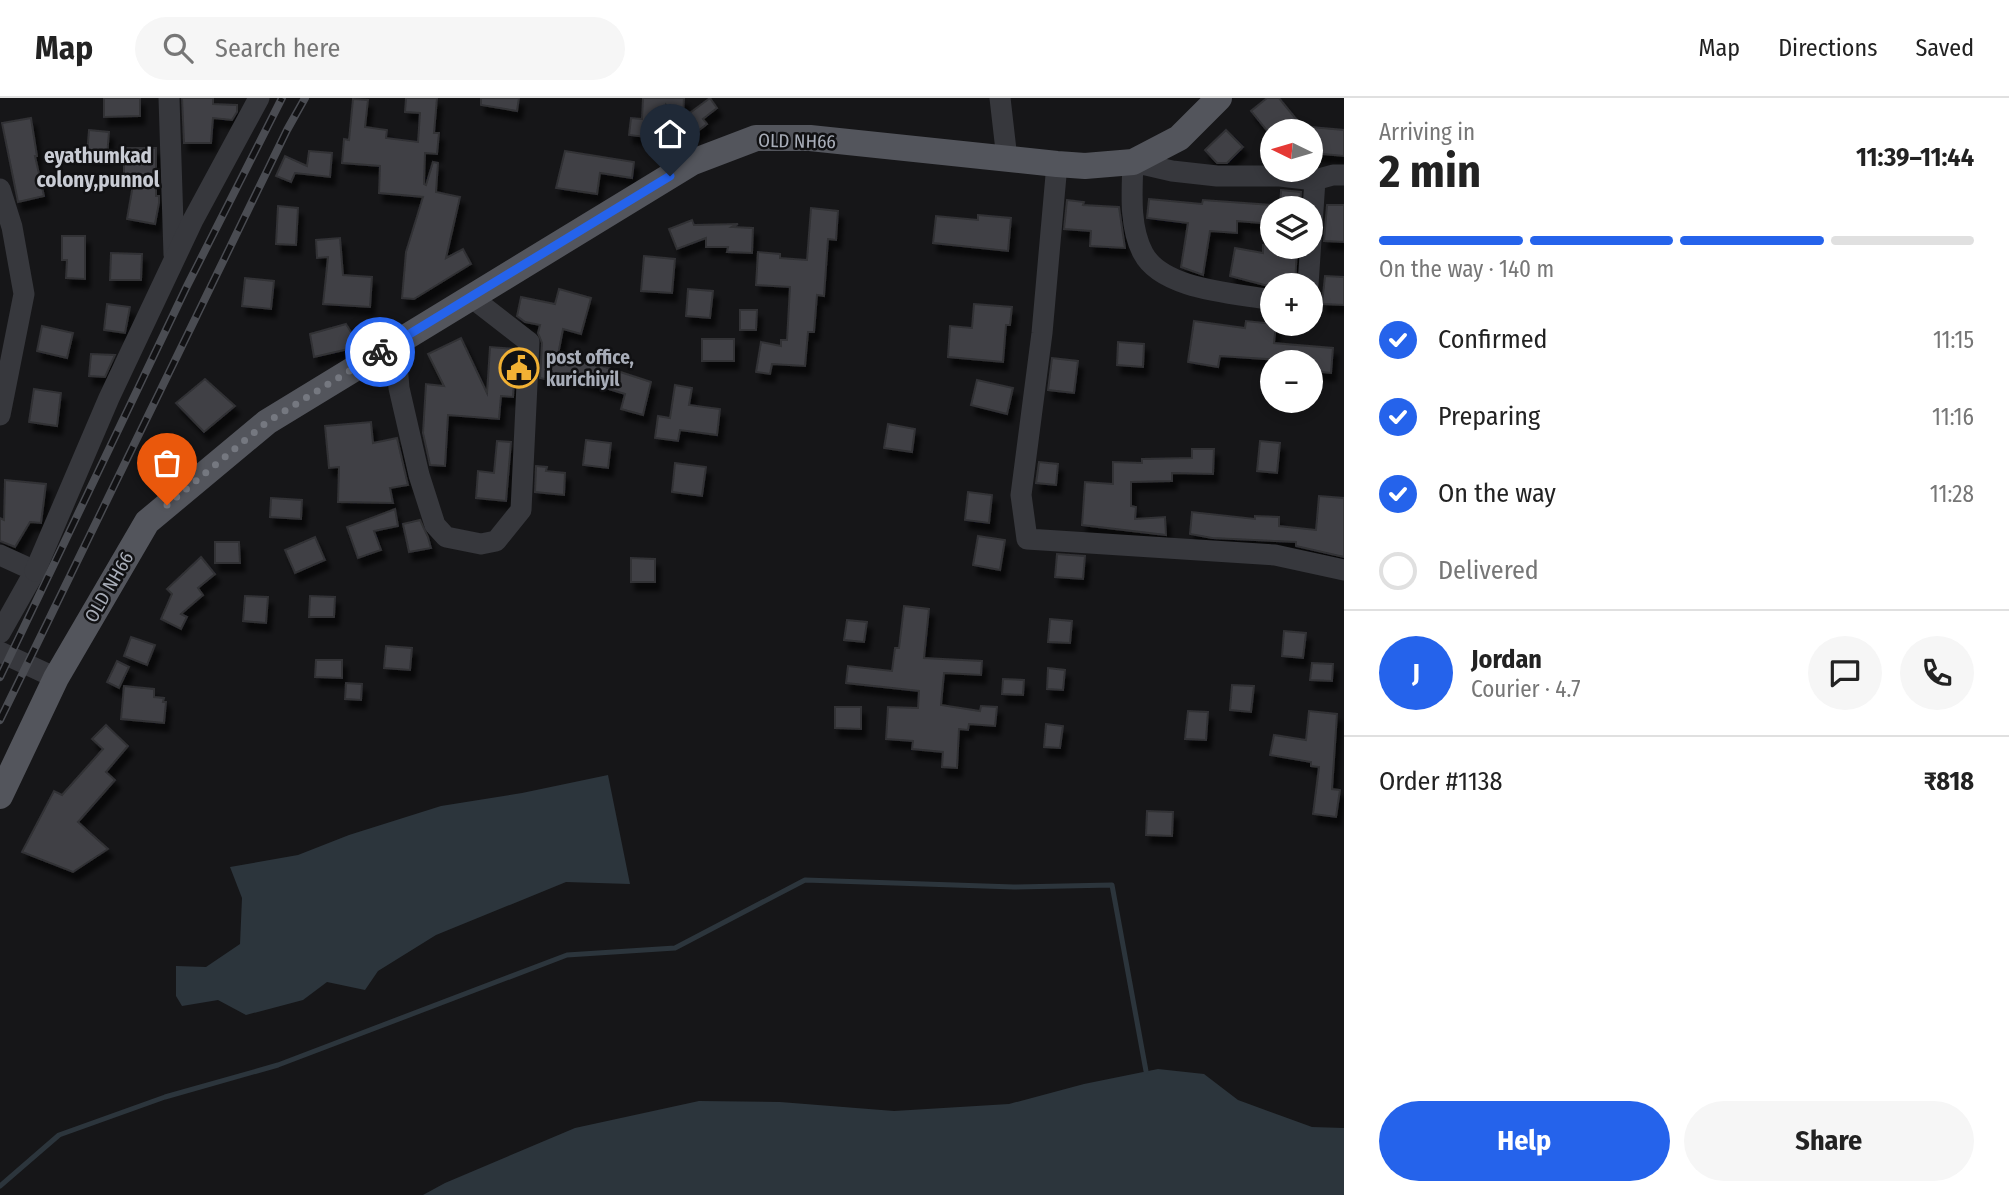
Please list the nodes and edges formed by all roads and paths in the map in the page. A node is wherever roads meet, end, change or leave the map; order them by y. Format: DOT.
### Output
graph roads {
  1 [pos="169,98"];
  2 [pos="259,98"];
  3 [pos="1000,98"];
  4 [pos="1219,98"];
  5 [pos="1007,159"];
  6 [pos="1133,162"];
  7 [pos="1057,164"];
  8 [pos="1344,175"];
  9 [pos="1260,176"];
  10 [pos="1323,178"];
  11 [pos="1315,182"];
  12 [pos="0,189"];
  13 [pos="174,261"];
  14 [pos="1309,273"];
  15 [pos="471,297"];
  16 [pos="1260,298"];
  17 [pos="396,342"];
  18 [pos="0,415"];
  19 [pos="0,555"];
  20 [pos="1344,570"];
  21 [pos="35,571"];
  22 [pos="0,633"];
  23 [pos="0,652"];
  24 [pos="56,678"];
  25 [pos="0,796"];
  1 -- 13 [label="street"];
  2 -- 13 [label="street"];
  3 -- 5 [label="street"];
  4 -- 6 [label="main road, OLD NH66"];
  5 -- 7 [label="main road, OLD NH66"];
  5 -- 15 [label="main road, OLD NH66"];
  6 -- 7 [label="main road, OLD NH66"];
  6 -- 9 [label="street"];
  6 -- 16 [label="street"];
  7 -- 20 [label="street"];
  8 -- 10 [label="street"];
  11 -- 14 [label="street"];
  12 -- 18 [label="street"];
  13 -- 21 [label="street"];
  15 -- 17 [label="main road, OLD NH66"];
  15 -- 17 [label="street"];
  17 -- 24 [label="main road, OLD NH66"];
  19 -- 21 [label="street"];
  21 -- 22 [label="street"];
  23 -- 24 [label="street"];
  24 -- 25 [label="main road, OLD NH66"];
}
